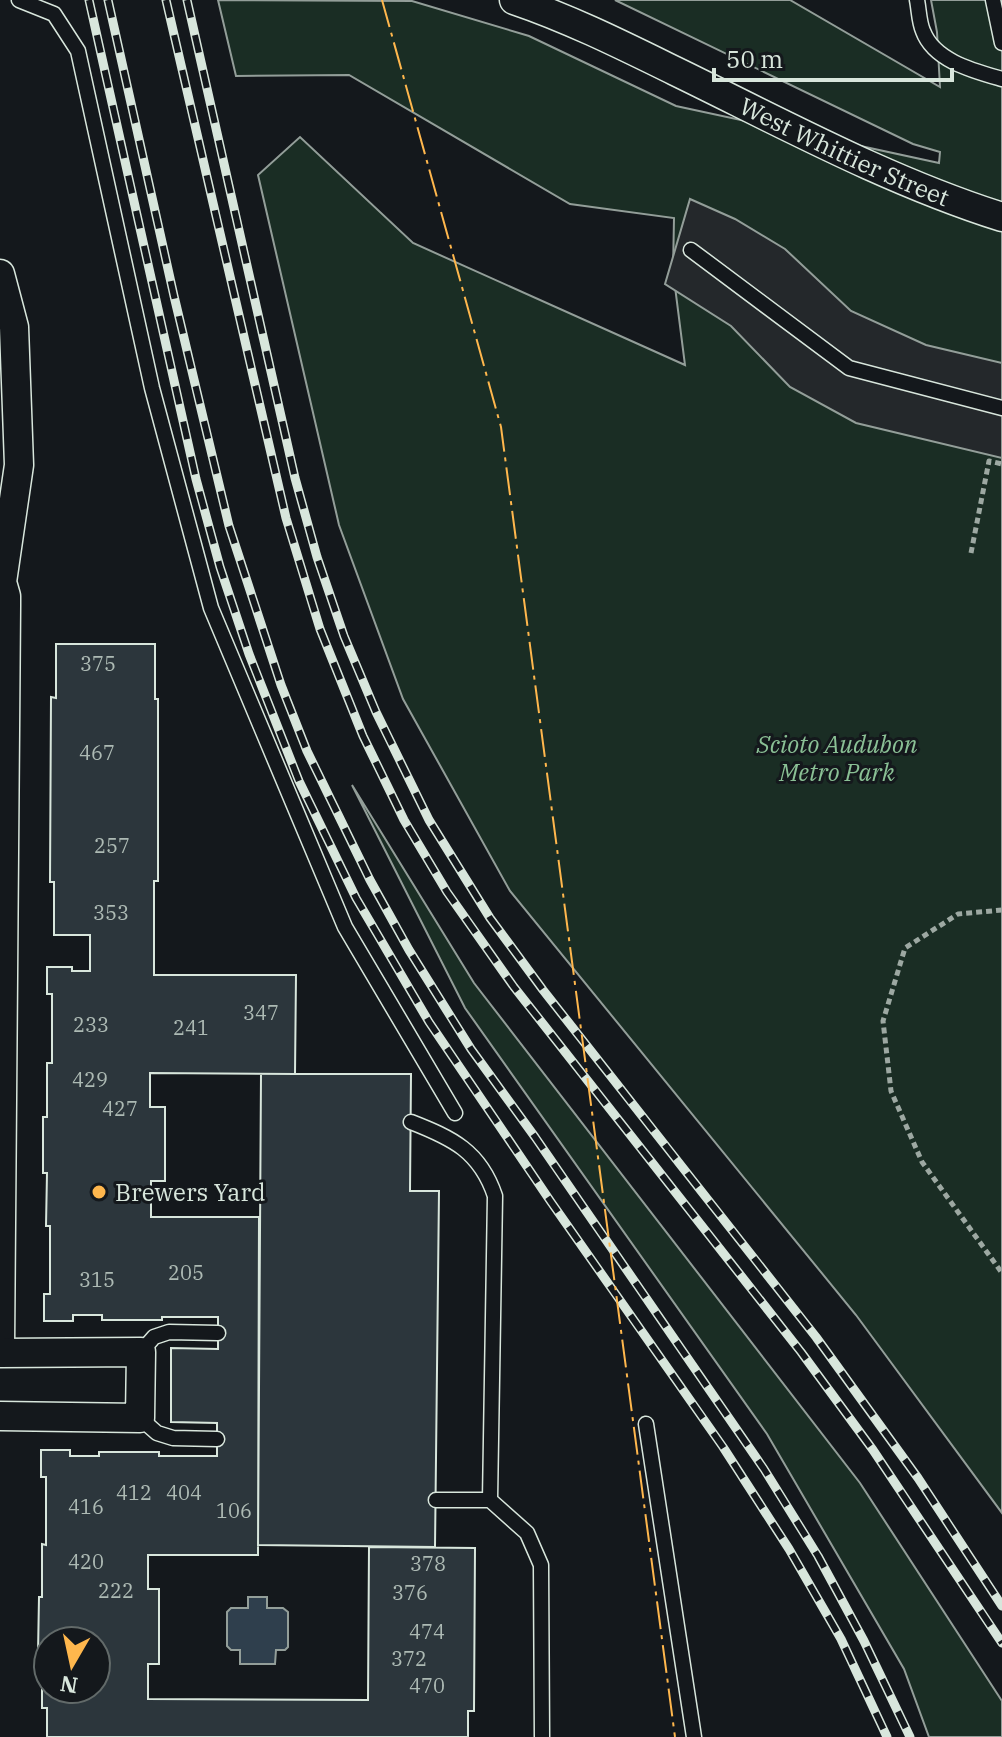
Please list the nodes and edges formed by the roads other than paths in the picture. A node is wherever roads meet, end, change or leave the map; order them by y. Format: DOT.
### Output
graph roads {
  1 [pos="19,0"];
  2 [pos="514,0"];
  3 [pos="917,0"];
  4 [pos="993,0"];
  5 [pos="1002,43"];
  6 [pos="1002,79"];
  7 [pos="1002,217"];
  8 [pos="691,250"];
  9 [pos="0,274"];
  10 [pos="1002,408"];
  11 [pos="1,582"];
  12 [pos="1,1029"];
  13 [pos="1,1093"];
  14 [pos="455,1113"];
  15 [pos="411,1122"];
  16 [pos="218,1333"];
  17 [pos="0,1350"];
  18 [pos="141,1352"];
  19 [pos="0,1416"];
  20 [pos="140,1418"];
  21 [pos="646,1424"];
  22 [pos="217,1439"];
  23 [pos="436,1500"];
  24 [pos="490,1500"];
  25 [pos="542,1737"];
  26 [pos="694,1737"];
  1 -- 14 [label="lane"];
  2 -- 7 [label="street, West Whittier Street"];
  3 -- 6 [label="lane"];
  4 -- 5 [label="lane"];
  8 -- 10 [label="lane"];
  9 -- 11 [label="street"];
  11 -- 12 [label="street"];
  12 -- 13 [label="street"];
  13 -- 17 [label="street"];
  15 -- 24 [label="lane"];
  16 -- 18 [label="lane"];
  17 -- 18 [label="street"];
  18 -- 20 [label="street"];
  19 -- 20 [label="street"];
  20 -- 22 [label="lane"];
  21 -- 26 [label="lane"];
  23 -- 24 [label="lane"];
  24 -- 25 [label="lane"];
}
